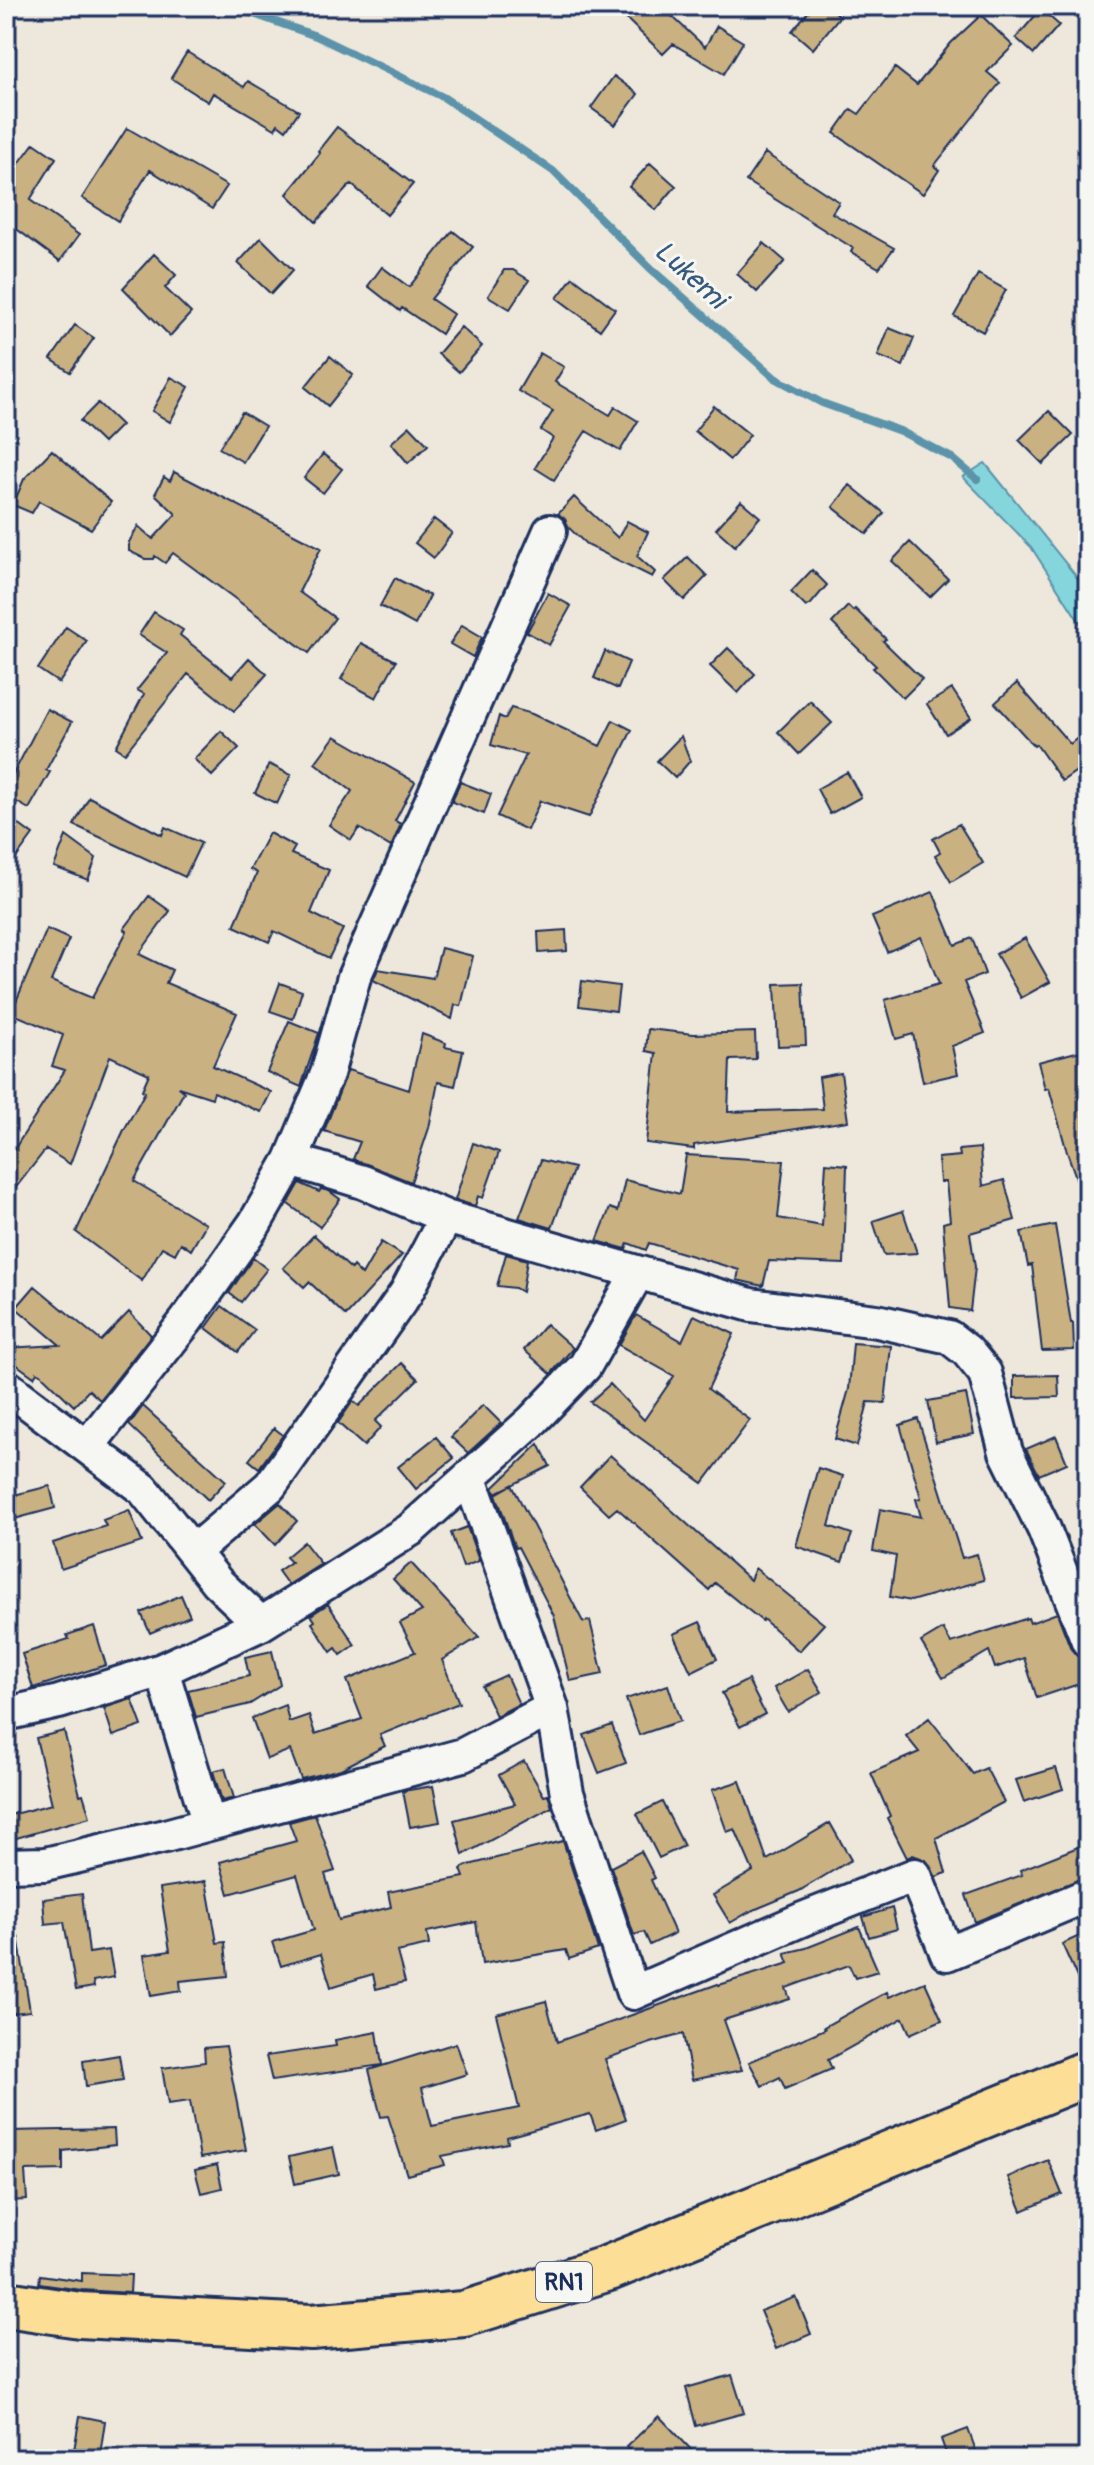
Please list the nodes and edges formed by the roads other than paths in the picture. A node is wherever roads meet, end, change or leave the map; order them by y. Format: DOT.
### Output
graph roads {
  1 [pos="550,531"];
  2 [pos="291,1160"];
  3 [pos="446,1217"];
  4 [pos="637,1274"];
  5 [pos="6,1386"];
  6 [pos="87,1447"];
  7 [pos="470,1479"];
  8 [pos="194,1551"];
  9 [pos="261,1624"];
  10 [pos="1088,1641"];
  11 [pos="162,1670"];
  12 [pos="552,1708"];
  13 [pos="6,1714"];
  14 [pos="209,1824"];
  15 [pos="6,1865"];
  16 [pos="1088,1895"];
  17 [pos="1088,2073"];
  18 [pos="6,2304"];
  1 -- 2 [label="street"];
  2 -- 3 [label="street"];
  2 -- 6 [label="street"];
  3 -- 4 [label="street"];
  3 -- 8 [label="street"];
  4 -- 7 [label="street"];
  4 -- 10 [label="street"];
  5 -- 6 [label="street"];
  6 -- 8 [label="street"];
  7 -- 9 [label="street"];
  7 -- 12 [label="street"];
  8 -- 9 [label="street"];
  9 -- 11 [label="street"];
  11 -- 13 [label="street"];
  11 -- 14 [label="street"];
  12 -- 14 [label="street"];
  12 -- 16 [label="street"];
  14 -- 15 [label="street"];
  17 -- 18 [label="highway, RN1"];
}
